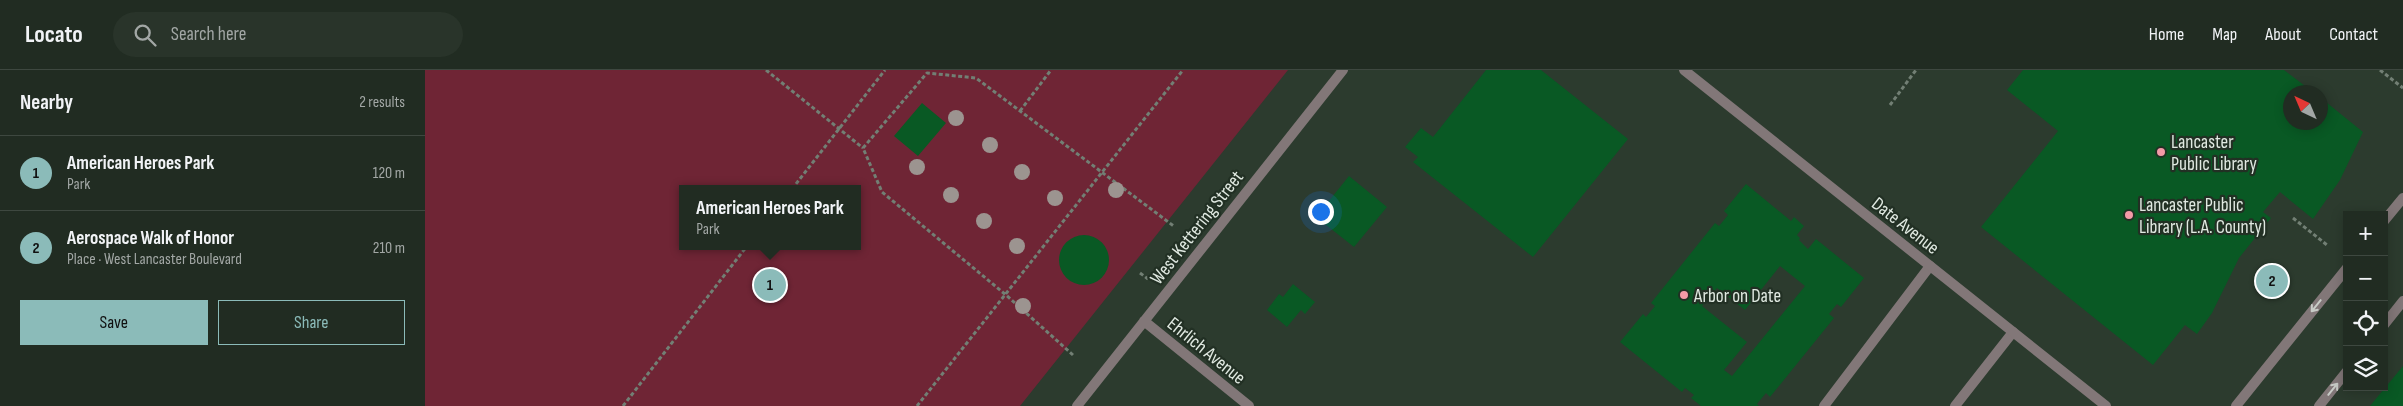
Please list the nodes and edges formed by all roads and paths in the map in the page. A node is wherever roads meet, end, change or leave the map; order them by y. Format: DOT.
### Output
graph roads {
  1 [pos="766,70"];
  2 [pos="885,70"];
  3 [pos="1051,70"];
  4 [pos="1183,70"];
  5 [pos="1343,70"];
  6 [pos="1684,70"];
  7 [pos="1916,70"];
  8 [pos="2380,70"];
  9 [pos="2403,88"];
  10 [pos="1890,104"];
  11 [pos="1020,111"];
  12 [pos="839,129"];
  13 [pos="863,148"];
  14 [pos="1102,174"];
  15 [pos="795,185"];
  16 [pos="2403,198"];
  17 [pos="2388,216"];
  18 [pos="2293,218"];
  19 [pos="1175,227"];
  20 [pos="2327,245"];
  21 [pos="744,250"];
  22 [pos="1930,266"];
  23 [pos="1139,273"];
  24 [pos="2343,273"];
  25 [pos="1147,279"];
  26 [pos="1006,295"];
  27 [pos="2403,301"];
  28 [pos="2388,320"];
  29 [pos="1144,321"];
  30 [pos="2013,332"];
  31 [pos="1073,355"];
  32 [pos="2343,376"];
  33 [pos="623,406"];
  34 [pos="917,406"];
  35 [pos="1077,406"];
  36 [pos="1249,406"];
  37 [pos="1824,406"];
  38 [pos="1955,406"];
  39 [pos="2106,406"];
  40 [pos="2236,406"];
  41 [pos="2319,406"];
  1 -- 12 [label="path"];
  2 -- 12 [label="path"];
  3 -- 11 [label="path"];
  4 -- 14 [label="path"];
  5 -- 29 [label="street, West Kettering Street"];
  6 -- 22 [label="street, Date Avenue"];
  7 -- 10 [label="path"];
  8 -- 9 [label="path"];
  11 -- 13 [label="path"];
  11 -- 14 [label="path"];
  12 -- 13 [label="path"];
  12 -- 15 [label="path"];
  13 -- 26 [label="path"];
  14 -- 19 [label="path"];
  14 -- 26 [label="path"];
  16 -- 17 [label="street"];
  18 -- 20 [label="path"];
  21 -- 33 [label="path"];
  22 -- 30 [label="street, Date Avenue"];
  22 -- 37 [label="street"];
  23 -- 25 [label="path"];
  24 -- 40 [label="street, one-way"];
  26 -- 31 [label="path"];
  26 -- 34 [label="path"];
  27 -- 28 [label="street"];
  29 -- 35 [label="street, West Kettering Street"];
  29 -- 36 [label="street, Ehrlich Avenue"];
  30 -- 38 [label="street"];
  30 -- 39 [label="street, Date Avenue"];
  41 -- 32 [label="street, one-way"];
}
